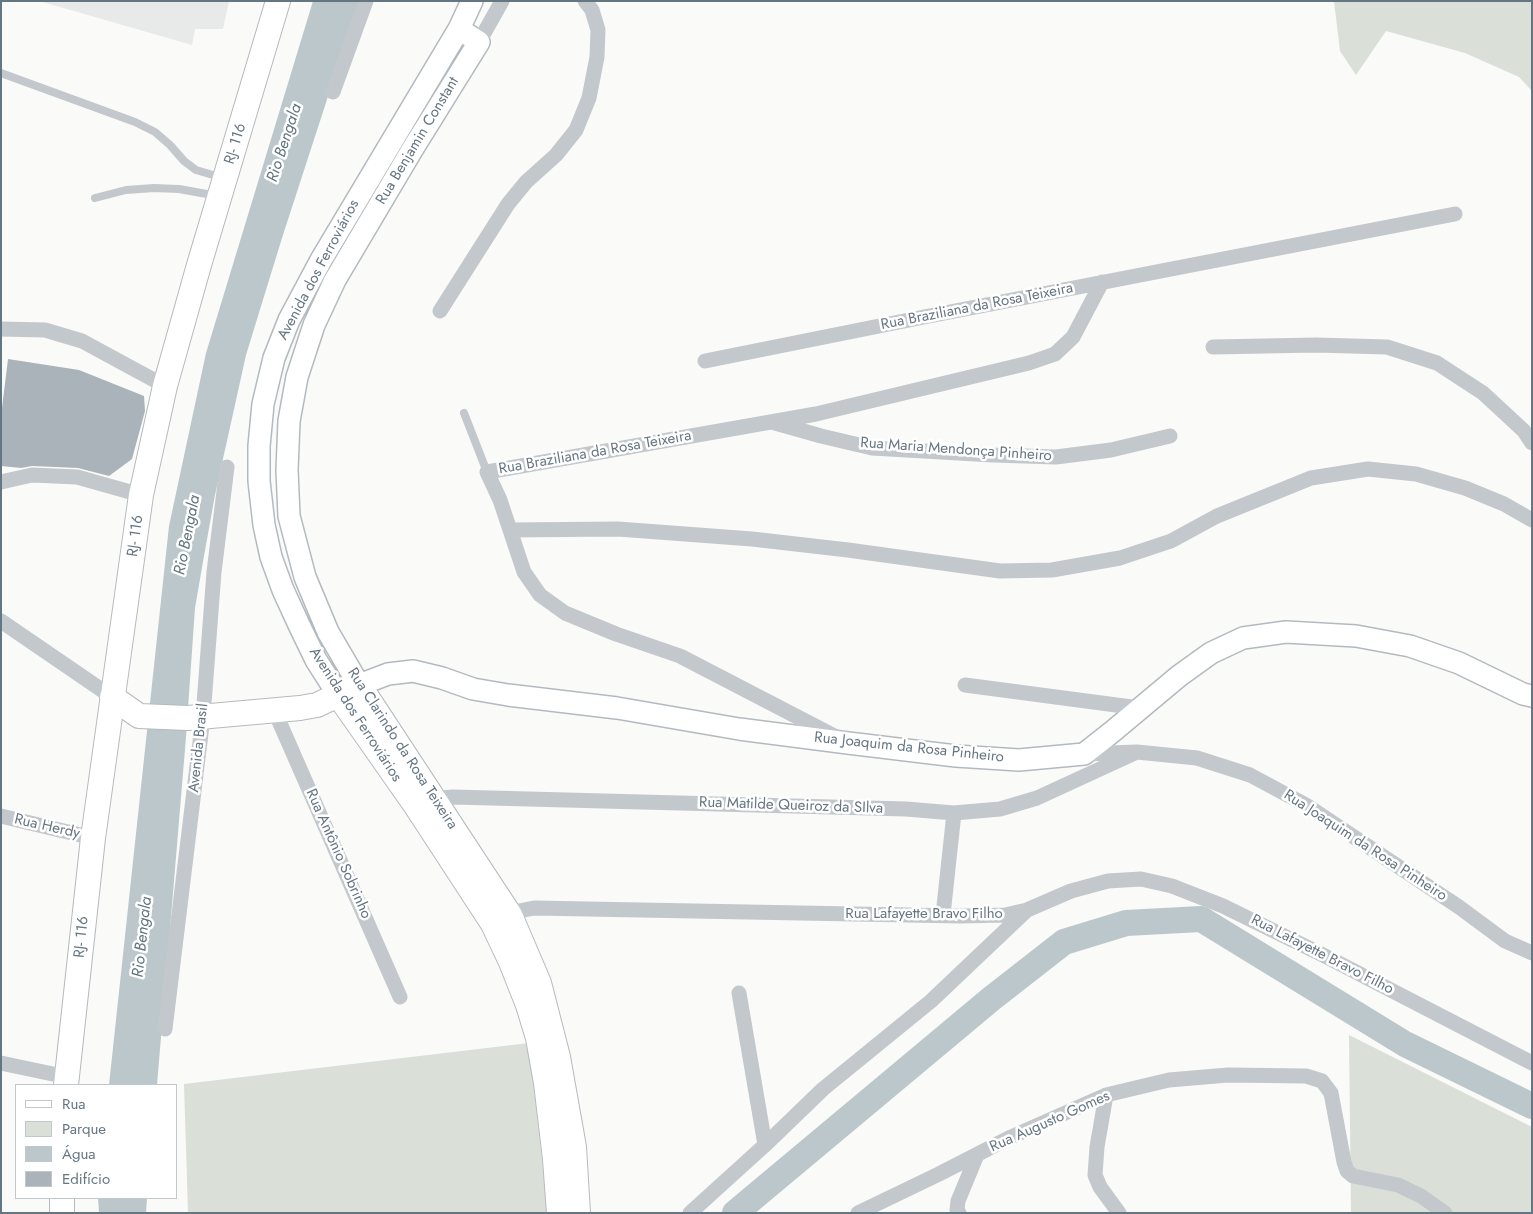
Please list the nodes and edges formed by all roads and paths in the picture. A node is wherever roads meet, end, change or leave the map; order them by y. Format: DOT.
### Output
graph roads {
  1 [pos="366,1"];
  2 [pos="472,1"];
  3 [pos="502,1"];
  4 [pos="585,1"];
  5 [pos="275,3"];
  6 [pos="459,29"];
  7 [pos="478,42"];
  8 [pos="1,73"];
  9 [pos="333,92"];
  10 [pos="222,188"];
  11 [pos="95,198"];
  12 [pos="1455,214"];
  13 [pos="335,280"];
  14 [pos="1102,282"];
  15 [pos="440,311"];
  16 [pos="1,329"];
  17 [pos="1213,347"];
  18 [pos="704,361"];
  19 [pos="165,386"];
  20 [pos="464,413"];
  21 [pos="772,422"];
  22 [pos="1170,436"];
  23 [pos="1529,436"];
  24 [pos="227,466"];
  25 [pos="487,472"];
  26 [pos="1,482"];
  27 [pos="141,495"];
  28 [pos="1532,520"];
  29 [pos="510,530"];
  30 [pos="1,621"];
  31 [pos="965,685"];
  32 [pos="349,691"];
  33 [pos="1532,696"];
  34 [pos="112,697"];
  35 [pos="1139,708"];
  36 [pos="275,712"];
  37 [pos="195,718"];
  38 [pos="848,743"];
  39 [pos="1137,752"];
  40 [pos="1084,754"];
  41 [pos="424,800"];
  42 [pos="954,813"];
  43 [pos="1,816"];
  44 [pos="93,838"];
  45 [pos="1027,910"];
  46 [pos="943,915"];
  47 [pos="501,920"];
  48 [pos="1532,953"];
  49 [pos="739,993"];
  50 [pos="400,997"];
  51 [pos="165,1029"];
  52 [pos="1,1063"];
  53 [pos="1532,1063"];
  54 [pos="67,1081"];
  55 [pos="1106,1095"];
  56 [pos="765,1145"];
  57 [pos="977,1155"];
  58 [pos="62,1199"];
  59 [pos="62,1213"];
  60 [pos="559,1213"];
  61 [pos="578,1213"];
  62 [pos="690,1213"];
  63 [pos="858,1213"];
  64 [pos="959,1213"];
  65 [pos="1119,1213"];
  66 [pos="1445,1213"];
  1 -- 9 [label="street"];
  2 -- 6 [label="main road, Avenida dos Ferroviários"];
  3 -- 7 [label="street, Rua Benjamin Constant"];
  4 -- 15 [label="street"];
  5 -- 10 [label="main road, RJ- 116"];
  6 -- 7 [label="main road"];
  6 -- 32 [label="main road, Avenida dos Ferroviários"];
  7 -- 13 [label="main road, Rua Benjamin Constant"];
  8 -- 10 [label="lane"];
  10 -- 11 [label="lane"];
  10 -- 19 [label="main road, RJ- 116"];
  12 -- 14 [label="street, Rua Braziliana da Rosa Teixeira"];
  13 -- 32 [label="main road, Rua Clarindo da Rosa Teixeira"];
  14 -- 18 [label="street, Rua Braziliana da Rosa Teixeira"];
  14 -- 21 [label="street, Rua Braziliana da Rosa Teixeira"];
  16 -- 19 [label="street"];
  17 -- 23 [label="street"];
  19 -- 27 [label="main road, RJ- 116"];
  20 -- 25 [label="lane"];
  21 -- 22 [label="street, Rua Maria Mendonça Pinheiro"];
  21 -- 25 [label="street, Rua Braziliana da Rosa Teixeira"];
  24 -- 37 [label="street, Avenida Brasil"];
  25 -- 29 [label="street, Rua Braziliana da Rosa Teixeira"];
  26 -- 27 [label="street"];
  27 -- 34 [label="main road, RJ- 116"];
  28 -- 29 [label="street"];
  29 -- 38 [label="street, Rua Braziliana da Rosa Teixeira"];
  30 -- 34 [label="street"];
  31 -- 35 [label="street"];
  32 -- 36 [label="main road"];
  32 -- 38 [label="main road, Rua Joaquim da Rosa Pinheiro"];
  32 -- 41 [label="main road, Avenida dos Ferroviários"];
  33 -- 35 [label="main road"];
  34 -- 37 [label="main road"];
  34 -- 44 [label="main road, RJ- 116"];
  35 -- 40 [label="main road"];
  36 -- 37 [label="main road"];
  36 -- 50 [label="street, Rua Antônio Sobrinho"];
  37 -- 51 [label="street, Avenida Brasil"];
  38 -- 40 [label="main road, Rua Joaquim da Rosa Pinheiro"];
  39 -- 40 [label="street, Rua Joaquim da Rosa Pinheiro"];
  39 -- 42 [label="street, Rua Matilde Queiroz da SIlva"];
  39 -- 48 [label="street, Rua Joaquim da Rosa Pinheiro"];
  41 -- 42 [label="street, Rua Matilde Queiroz da SIlva"];
  41 -- 47 [label="main road, Rua Clarindo da Rosa Teixeira"];
  42 -- 46 [label="street"];
  43 -- 44 [label="street, Rua Herdy"];
  44 -- 54 [label="main road, RJ- 116"];
  45 -- 46 [label="street, Rua Lafayette Bravo Filho"];
  45 -- 53 [label="street, Rua Lafayette Bravo Filho"];
  45 -- 56 [label="street"];
  46 -- 47 [label="street, Rua Lafayette Bravo Filho"];
  47 -- 60 [label="main road"];
  47 -- 61 [label="main road, Rua Clarindo da Rosa Teixeira"];
  49 -- 56 [label="street"];
  52 -- 54 [label="street"];
  55 -- 57 [label="street, Rua Augusto Gomes"];
  55 -- 65 [label="street"];
  55 -- 66 [label="street, Rua Augusto Gomes"];
  56 -- 62 [label="street"];
  57 -- 63 [label="street, Rua Augusto Gomes"];
  57 -- 64 [label="street"];
  58 -- 59 [label="main road"];
}
